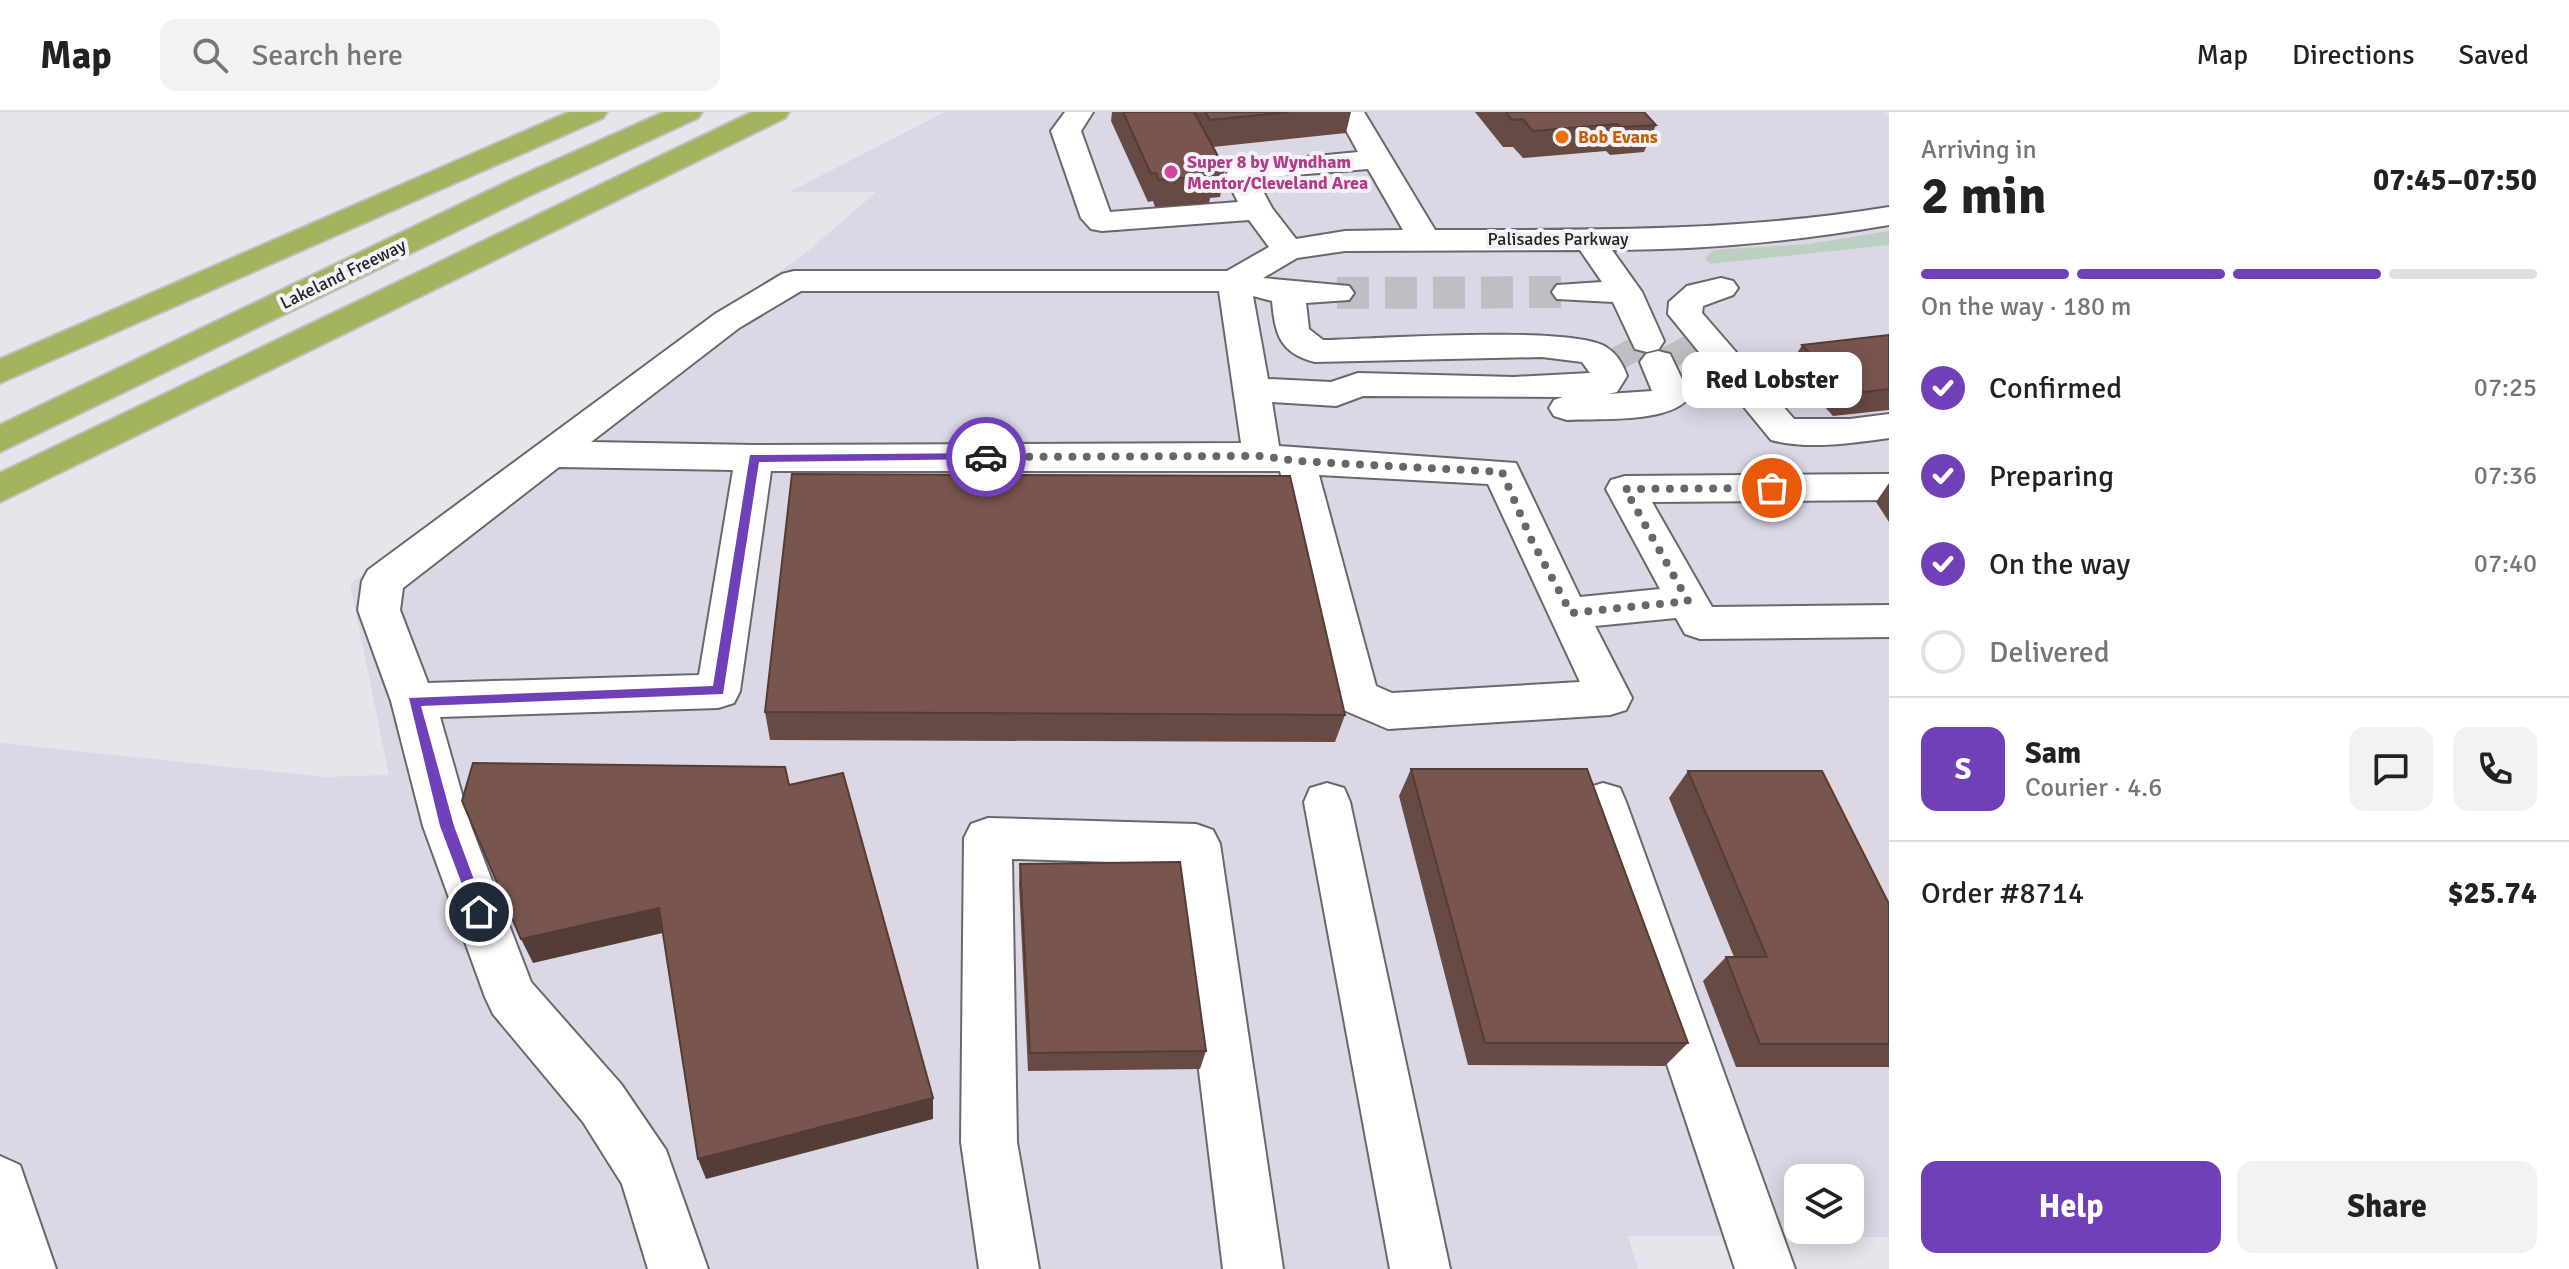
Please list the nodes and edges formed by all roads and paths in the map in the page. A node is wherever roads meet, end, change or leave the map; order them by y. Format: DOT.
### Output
graph roads {
  1 [pos="560,112"];
  2 [pos="593,112"];
  3 [pos="688,112"];
  4 [pos="775,112"];
  5 [pos="1079,112"];
  6 [pos="1350,112"];
  7 [pos="484,157"];
  8 [pos="1379,159"];
  9 [pos="1258,210"];
  10 [pos="1889,216"];
  11 [pos="1588,238"];
  12 [pos="1664,238"];
  13 [pos="1424,239"];
  14 [pos="1288,250"];
  15 [pos="1234,281"];
  16 [pos="1288,292"];
  17 [pos="1569,292"];
  18 [pos="1337,293"];
  19 [pos="1648,339"];
  20 [pos="0,372"];
  21 [pos="1251,390"];
  22 [pos="1336,394"];
  23 [pos="1889,426"];
  24 [pos="0,440"];
  25 [pos="551,454"];
  26 [pos="754,458"];
  27 [pos="1279,458"];
  28 [pos="1889,487"];
  29 [pos="0,489"];
  30 [pos="1688,601"];
  31 [pos="1571,613"];
  32 [pos="1889,621"];
  33 [pos="413,701"];
  34 [pos="1327,802"];
  35 [pos="1603,802"];
  36 [pos="0,1185"];
  37 [pos="26,1269"];
  38 [pos="678,1269"];
  39 [pos="1009,1269"];
  40 [pos="1253,1269"];
  41 [pos="1420,1269"];
  42 [pos="1765,1269"];
  1 -- 7 [label="highway"];
  2 -- 7 [label="highway"];
  3 -- 24 [label="highway, Lakeland Freeway"];
  4 -- 29 [label="highway"];
  5 -- 9 [label="street"];
  6 -- 8 [label="street"];
  7 -- 20 [label="highway"];
  8 -- 9 [label="street"];
  8 -- 13 [label="street"];
  9 -- 14 [label="street"];
  10 -- 12 [label="street, Palisades Parkway"];
  11 -- 12 [label="street, Palisades Parkway"];
  11 -- 13 [label="street, Palisades Parkway"];
  11 -- 19 [label="street"];
  12 -- 23 [label="street"];
  13 -- 14 [label="street, Palisades Parkway"];
  14 -- 15 [label="street, Palisades Parkway"];
  15 -- 16 [label="street"];
  15 -- 21 [label="street"];
  15 -- 25 [label="street"];
  16 -- 18 [label="street"];
  16 -- 22 [label="street"];
  17 -- 19 [label="street"];
  19 -- 22 [label="street"];
  21 -- 22 [label="street"];
  21 -- 27 [label="street"];
  25 -- 26 [label="street"];
  25 -- 33 [label="street"];
  26 -- 27 [label="street"];
  26 -- 33 [label="street"];
  27 -- 31 [label="street"];
  27 -- 31 [label="street"];
  28 -- 30 [label="street"];
  30 -- 31 [label="street"];
  30 -- 32 [label="street"];
  33 -- 38 [label="street"];
  34 -- 41 [label="street"];
  35 -- 42 [label="street"];
  36 -- 37 [label="street"];
  39 -- 40 [label="street"];
}
